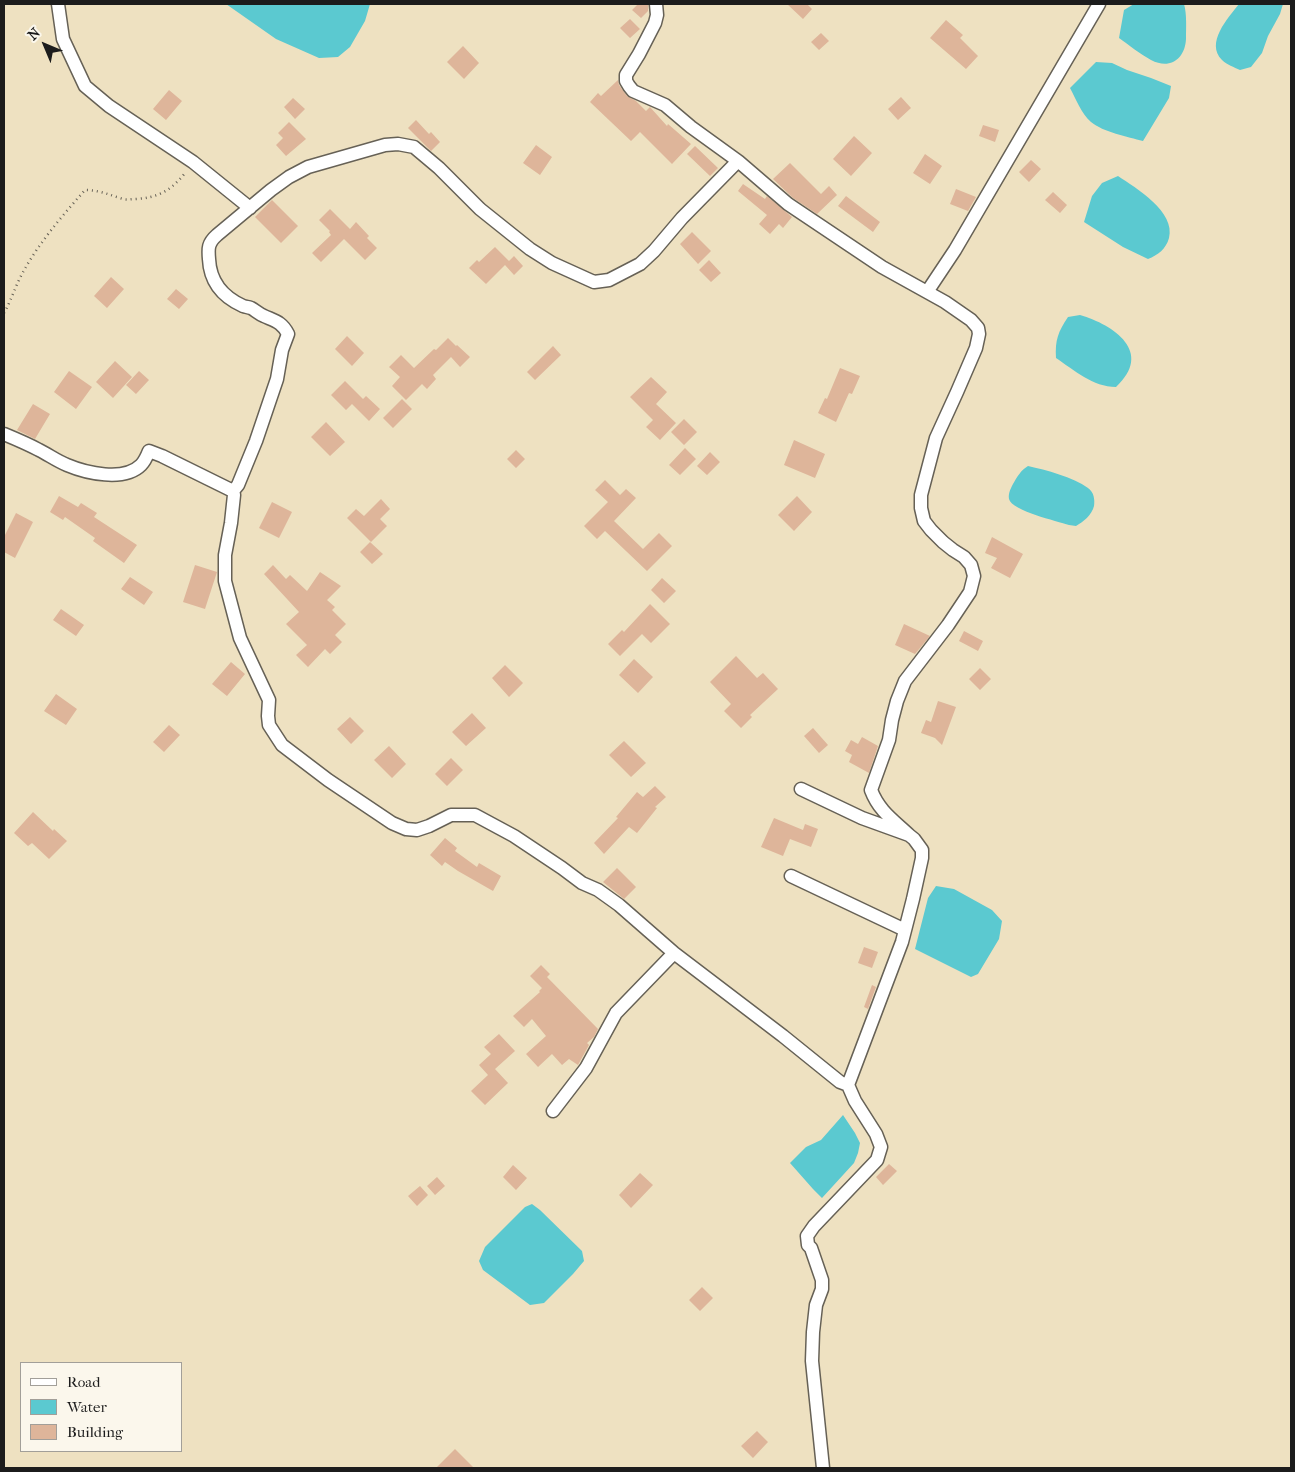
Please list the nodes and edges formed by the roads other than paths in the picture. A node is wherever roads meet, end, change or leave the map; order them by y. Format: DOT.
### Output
graph roads {
  1 [pos="58,4"];
  2 [pos="656,4"];
  3 [pos="1099,4"];
  4 [pos="738,161"];
  5 [pos="250,208"];
  6 [pos="927,292"];
  7 [pos="4,434"];
  8 [pos="233,491"];
  9 [pos="801,789"];
  10 [pos="909,835"];
  11 [pos="791,876"];
  12 [pos="905,930"];
  13 [pos="674,953"];
  14 [pos="848,1085"];
  15 [pos="553,1111"];
  16 [pos="823,1468"];
  1 -- 5 [label="street"];
  2 -- 4 [label="street"];
  3 -- 6 [label="street"];
  4 -- 5 [label="street"];
  4 -- 6 [label="street"];
  5 -- 8 [label="street"];
  6 -- 10 [label="street"];
  7 -- 8 [label="street"];
  8 -- 13 [label="street"];
  9 -- 10 [label="street"];
  10 -- 12 [label="street"];
  11 -- 12 [label="street"];
  12 -- 14 [label="street"];
  13 -- 14 [label="street"];
  13 -- 15 [label="street"];
  14 -- 16 [label="street"];
}
